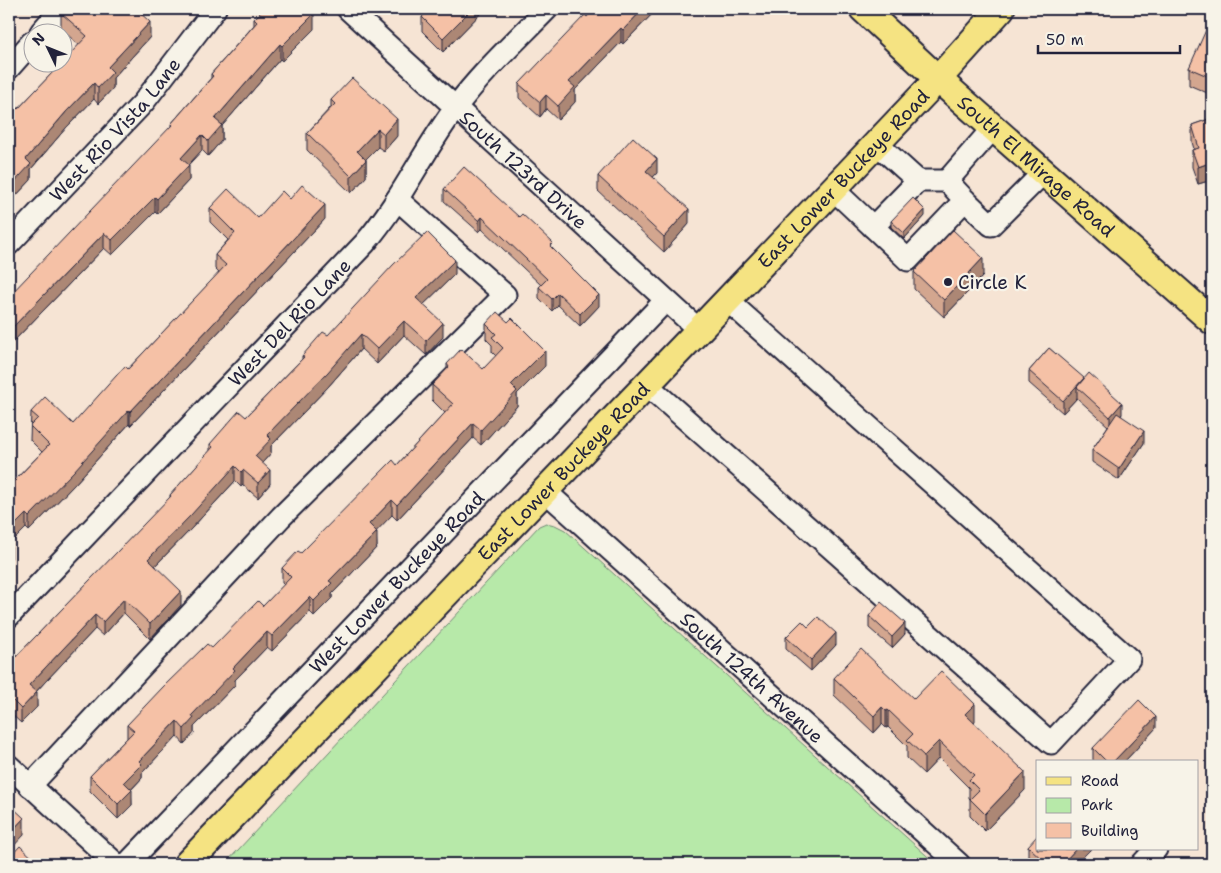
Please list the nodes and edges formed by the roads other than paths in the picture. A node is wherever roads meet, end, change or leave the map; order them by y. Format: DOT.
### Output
graph roads {
  1 [pos="61,9"];
  2 [pos="215,9"];
  3 [pos="547,9"];
  4 [pos="863,9"];
  5 [pos="1001,9"];
  6 [pos="362,13"];
  7 [pos="50,22"];
  8 [pos="22,53"];
  9 [pos="9,68"];
  10 [pos="938,79"];
  11 [pos="456,107"];
  12 [pos="993,128"];
  13 [pos="876,143"];
  14 [pos="1044,172"];
  15 [pos="918,181"];
  16 [pos="946,181"];
  17 [pos="833,188"];
  18 [pos="397,199"];
  19 [pos="966,200"];
  20 [pos="873,227"];
  21 [pos="9,244"];
  22 [pos="666,300"];
  23 [pos="727,300"];
  24 [pos="1212,321"];
  25 [pos="699,330"];
  26 [pos="646,384"];
  27 [pos="544,490"];
  28 [pos="9,616"];
  29 [pos="9,766"];
  30 [pos="30,786"];
  31 [pos="1155,850"];
  32 [pos="116,864"];
  33 [pos="127,864"];
  34 [pos="187,864"];
  35 [pos="959,864"];
  36 [pos="1142,864"];
  1 -- 7 [label="street"];
  2 -- 21 [label="street, West Rio Vista Lane"];
  3 -- 11 [label="street, West Del Rio Lane"];
  4 -- 10 [label="main road, South El Mirage Road"];
  5 -- 10 [label="main road"];
  6 -- 11 [label="street, South 123rd Drive"];
  8 -- 9 [label="street"];
  10 -- 12 [label="main road, South El Mirage Road"];
  10 -- 13 [label="main road, East Lower Buckeye Road"];
  11 -- 18 [label="street, West Del Rio Lane"];
  11 -- 22 [label="street, South 123rd Drive"];
  12 -- 14 [label="main road, South El Mirage Road"];
  12 -- 16 [label="street"];
  13 -- 15 [label="street"];
  13 -- 17 [label="main road, East Lower Buckeye Road"];
  14 -- 19 [label="street"];
  14 -- 24 [label="main road, South El Mirage Road"];
  15 -- 16 [label="street"];
  15 -- 20 [label="street"];
  16 -- 19 [label="street"];
  17 -- 20 [label="street"];
  17 -- 23 [label="main road, East Lower Buckeye Road"];
  18 -- 28 [label="street, West Del Rio Lane"];
  18 -- 30 [label="street"];
  19 -- 20 [label="street"];
  22 -- 25 [label="street, South 123rd Drive"];
  22 -- 33 [label="street, West Lower Buckeye Road"];
  23 -- 25 [label="main road, East Lower Buckeye Road"];
  23 -- 26 [label="street"];
  25 -- 26 [label="main road, East Lower Buckeye Road"];
  26 -- 27 [label="main road, East Lower Buckeye Road"];
  27 -- 34 [label="main road, East Lower Buckeye Road"];
  27 -- 35 [label="street, South 124th Avenue"];
  29 -- 30 [label="street"];
  30 -- 32 [label="street"];
  31 -- 36 [label="street"];
}
